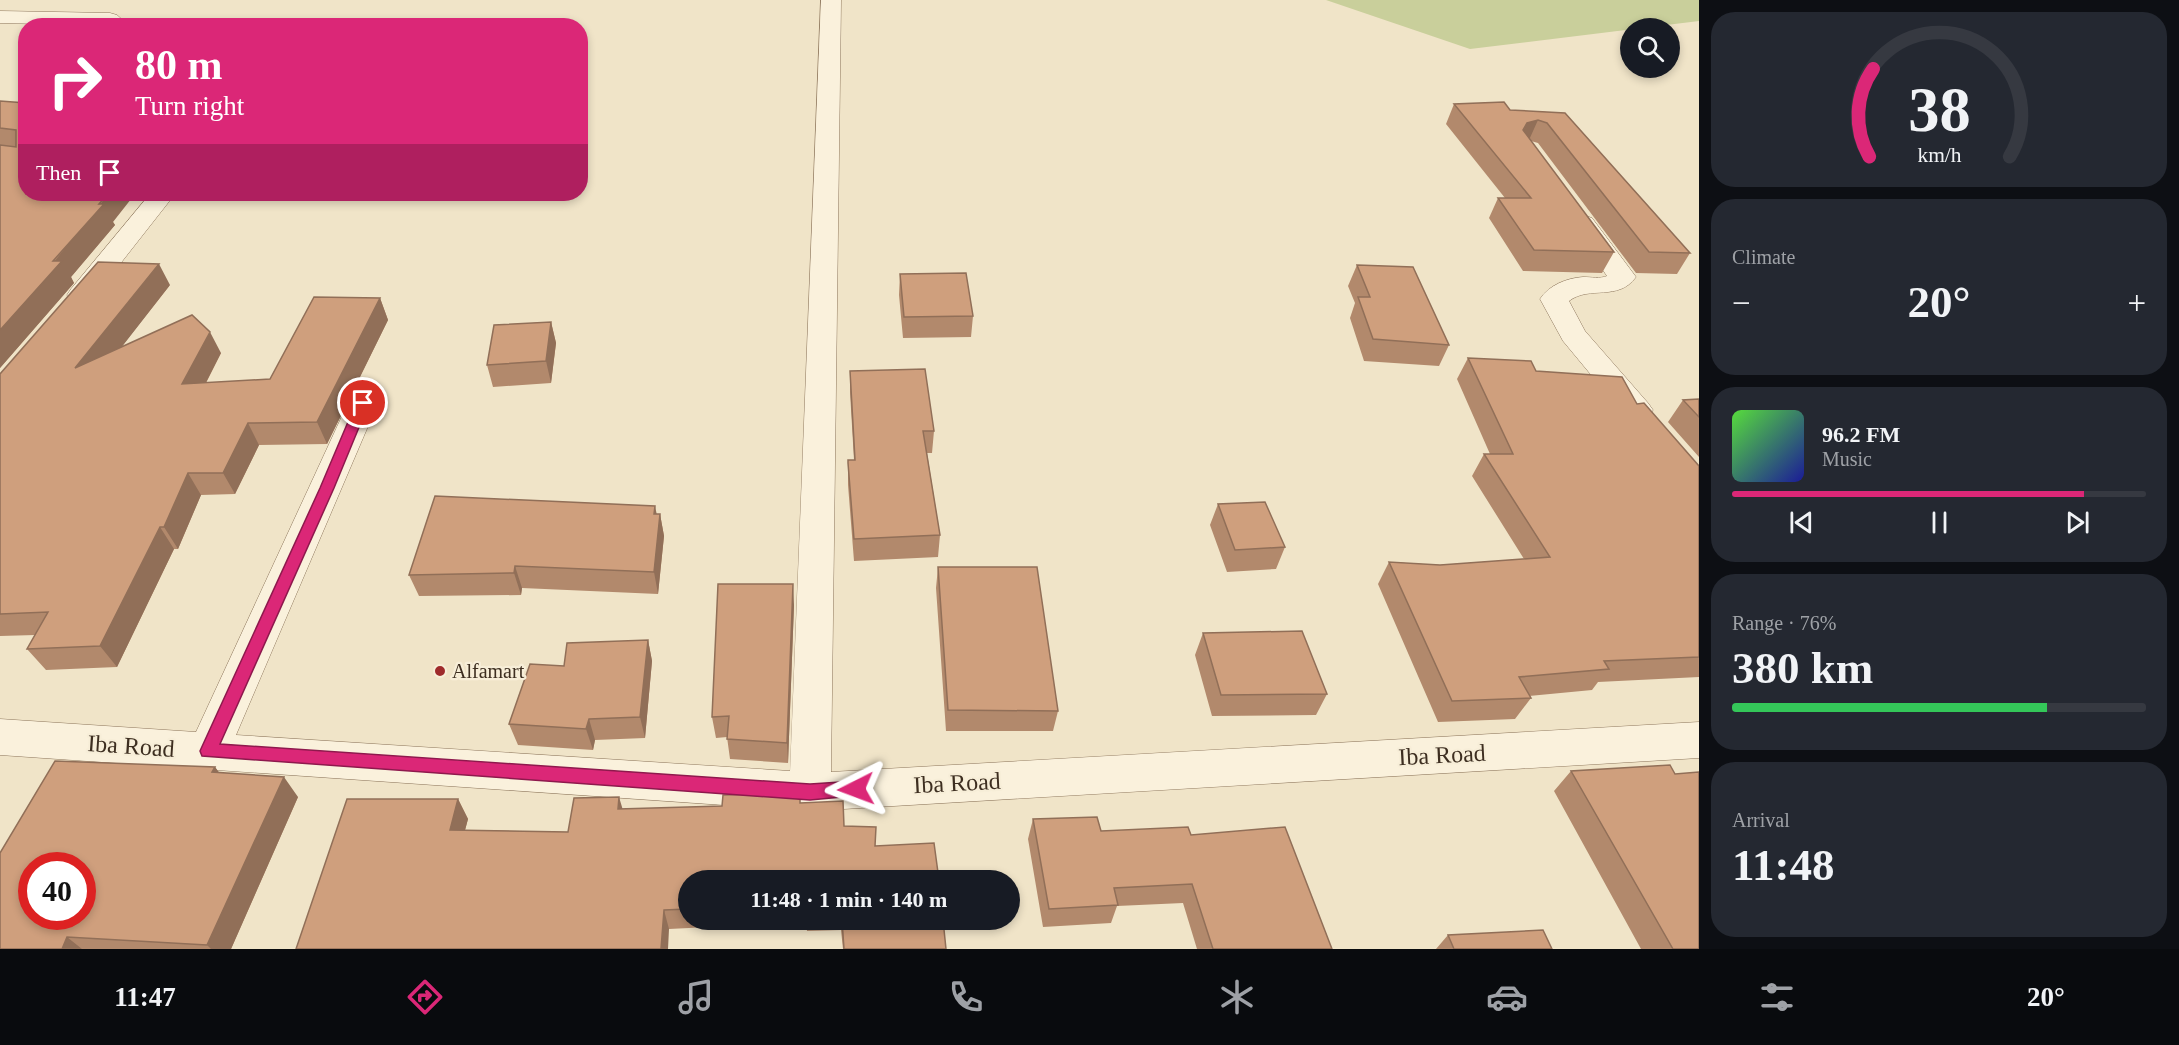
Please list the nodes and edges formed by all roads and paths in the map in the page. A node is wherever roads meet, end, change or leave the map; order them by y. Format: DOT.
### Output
graph roads {
  1 [pos="831,0"];
  2 [pos="0,17"];
  3 [pos="55,18"];
  4 [pos="157,201"];
  5 [pos="1569,204"];
  6 [pos="68,311"];
  7 [pos="363,403"];
  8 [pos="1654,430"];
  9 [pos="0,737"];
  10 [pos="1699,740"];
  11 [pos="208,751"];
  12 [pos="810,792"];
  1 -- 12 [label="street"];
  2 -- 3 [label="street"];
  4 -- 6 [label="street"];
  5 -- 8 [label="street"];
  7 -- 11 [label="street"];
  9 -- 11 [label="street, Iba Road"];
  10 -- 12 [label="street, Iba Road"];
  11 -- 12 [label="street, Iba Road"];
}
